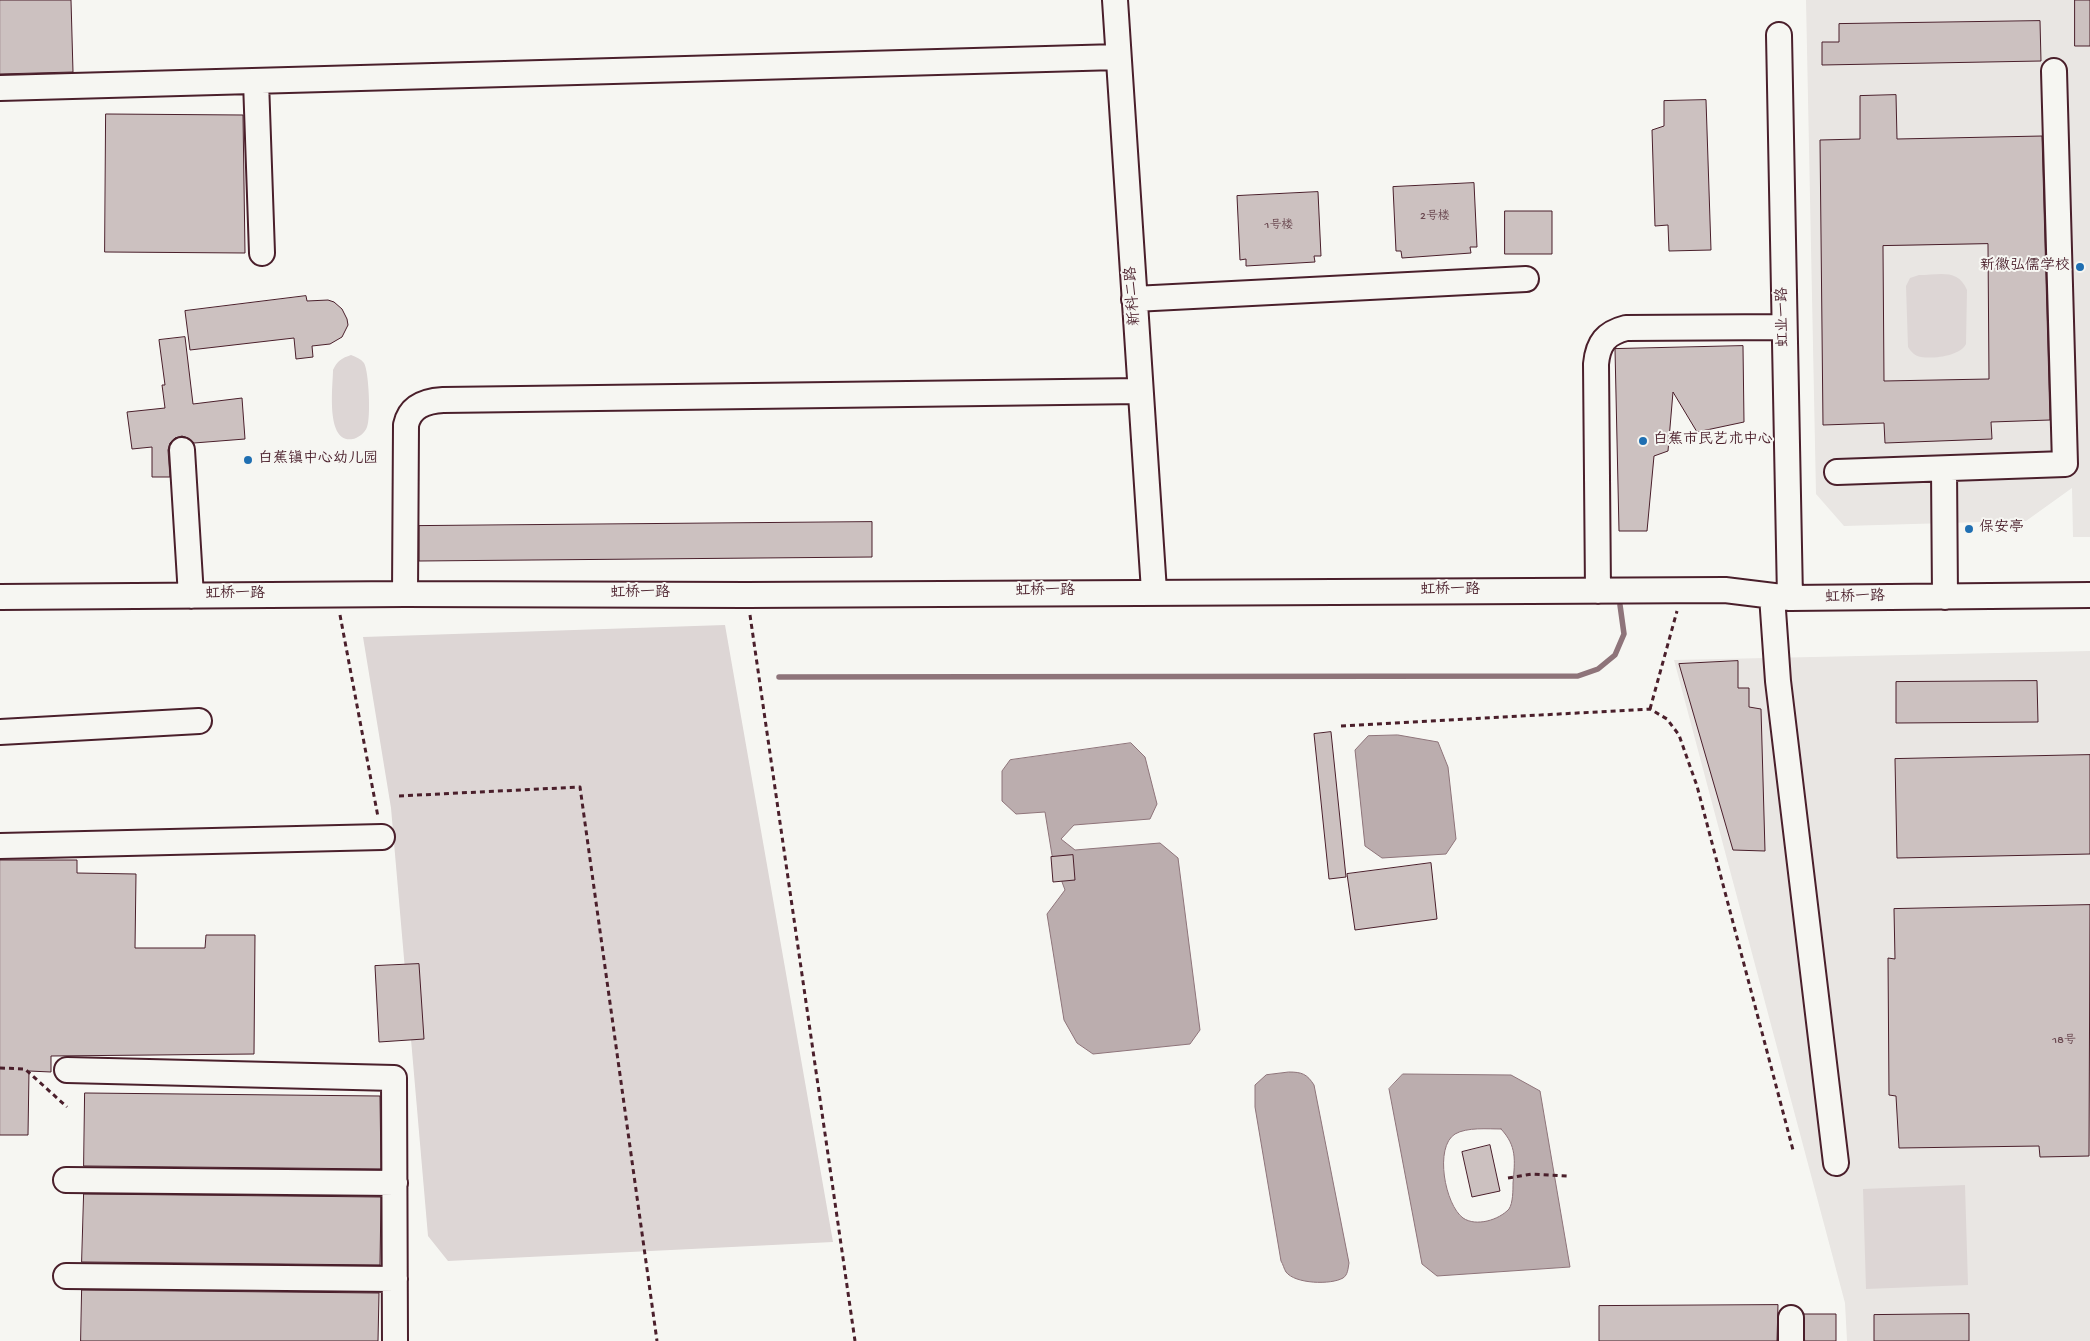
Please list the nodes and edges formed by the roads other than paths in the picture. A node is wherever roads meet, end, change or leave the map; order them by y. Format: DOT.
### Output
graph roads {
  1 [pos="1114,0"];
  2 [pos="1779,35"];
  3 [pos="1118,56"];
  4 [pos="2054,71"];
  5 [pos="256,81"];
  6 [pos="0,88"];
  7 [pos="262,253"];
  8 [pos="1526,279"];
  9 [pos="1134,299"];
  10 [pos="1784,327"];
  11 [pos="1140,391"];
  12 [pos="182,450"];
  13 [pos="1944,469"];
  14 [pos="1837,472"];
  15 [pos="1154,591"];
  16 [pos="1598,591"];
  17 [pos="405,594"];
  18 [pos="2090,595"];
  19 [pos="191,596"];
  20 [pos="0,597"];
  21 [pos="1781,597"];
  22 [pos="1945,597"];
  23 [pos="199,721"];
  24 [pos="0,732"];
  25 [pos="382,838"];
  26 [pos="0,846"];
  27 [pos="67,1070"];
  28 [pos="1836,1163"];
  29 [pos="66,1180"];
  30 [pos="394,1183"];
  31 [pos="66,1276"];
  32 [pos="395,1279"];
  33 [pos="395,1341"];
  1 -- 3 [label="street, 新科二路"];
  2 -- 10 [label="street, 虹业一路"];
  3 -- 5 [label="street"];
  3 -- 9 [label="street, 新科二路"];
  4 -- 13 [label="street"];
  5 -- 6 [label="street"];
  5 -- 7 [label="street"];
  8 -- 9 [label="street"];
  9 -- 11 [label="street, 新科二路"];
  10 -- 16 [label="street"];
  10 -- 21 [label="street, 虹业一路"];
  11 -- 15 [label="street, 新科二路"];
  11 -- 17 [label="street"];
  12 -- 19 [label="street"];
  13 -- 14 [label="street"];
  13 -- 22 [label="street"];
  15 -- 16 [label="street, 虹桥一路"];
  15 -- 17 [label="street, 虹桥一路"];
  16 -- 21 [label="street, 虹桥一路"];
  17 -- 19 [label="street, 虹桥一路"];
  18 -- 22 [label="street, 虹桥一路"];
  19 -- 20 [label="street, 虹桥一路"];
  21 -- 22 [label="street, 虹桥一路"];
  21 -- 28 [label="street, 虹业一路"];
  23 -- 24 [label="street"];
  25 -- 26 [label="street"];
  27 -- 30 [label="street"];
  29 -- 30 [label="street"];
  30 -- 32 [label="street"];
  31 -- 32 [label="street"];
  32 -- 33 [label="street"];
}
